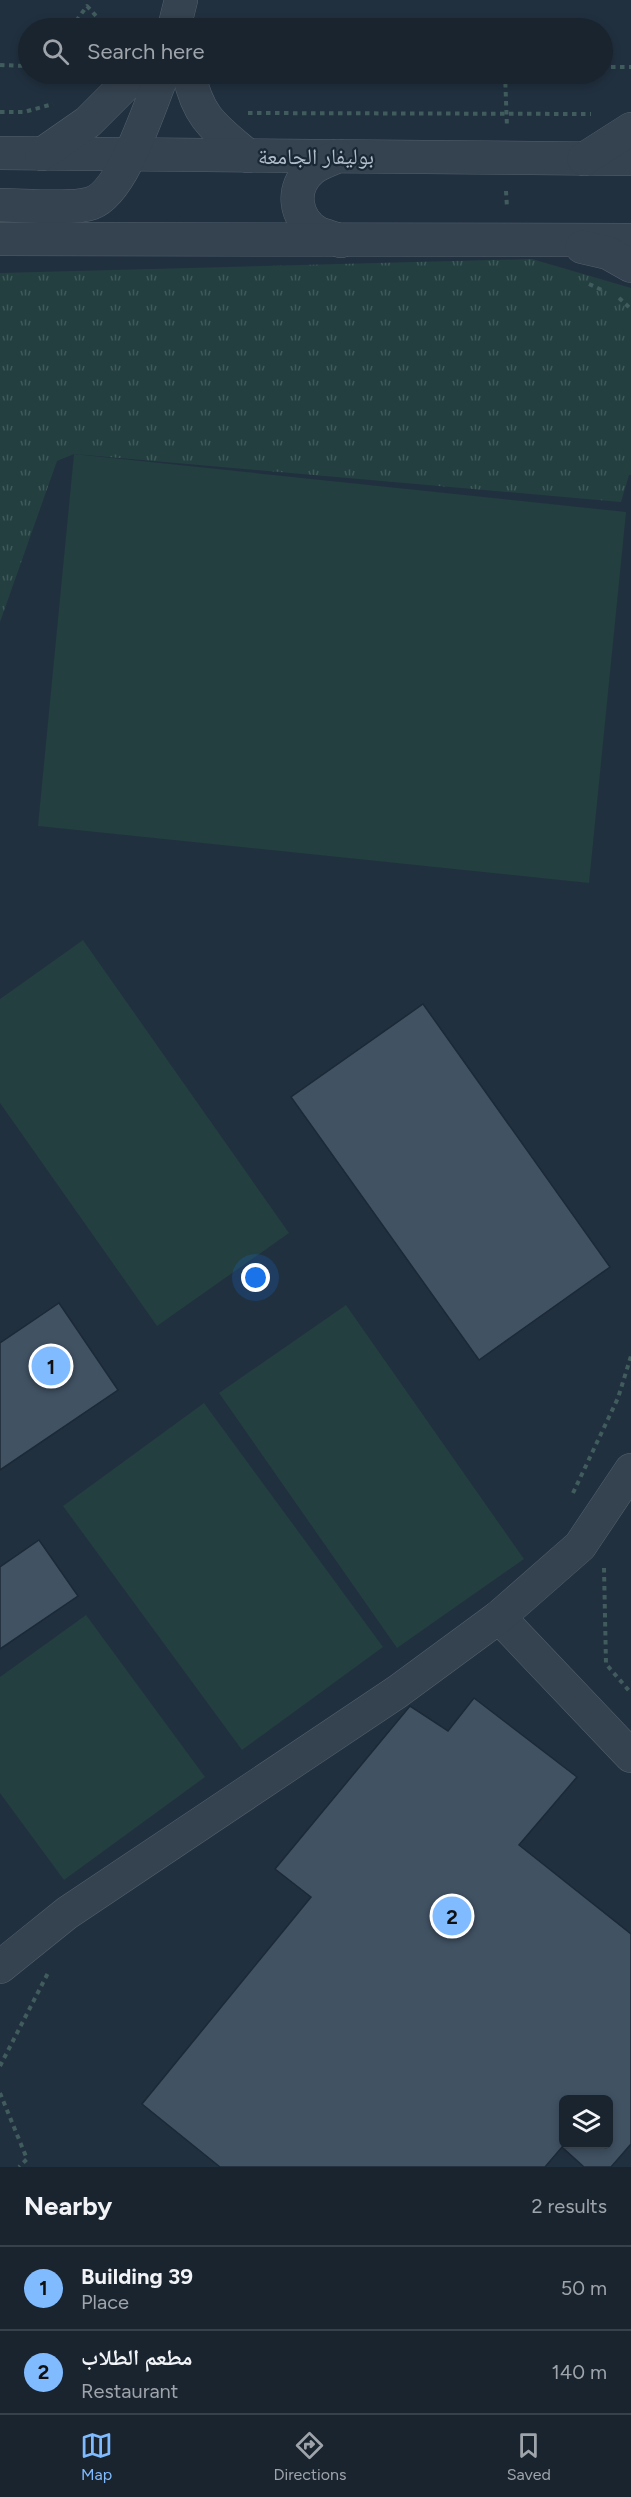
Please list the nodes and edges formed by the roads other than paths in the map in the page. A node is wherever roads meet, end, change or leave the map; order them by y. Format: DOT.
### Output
graph roads {
  1 [pos="126,84"];
  2 [pos="159,84"];
  3 [pos="191,84"];
  4 [pos="631,129"];
  5 [pos="0,153"];
  6 [pos="42,154"];
  7 [pos="130,154"];
  8 [pos="248,156"];
  9 [pos="338,156"];
  10 [pos="583,159"];
  11 [pos="631,159"];
  12 [pos="0,205"];
  13 [pos="0,239"];
  14 [pos="545,239"];
  15 [pos="631,240"];
  16 [pos="341,241"];
  17 [pos="631,266"];
  18 [pos="631,1470"];
  19 [pos="499,1617"];
  20 [pos="631,1756"];
  21 [pos="0,1967"];
  1 -- 6 [label="street"];
  2 -- 7 [label="street"];
  3 -- 8 [label="street"];
  4 -- 10 [label="street"];
  5 -- 6 [label="street, بوليفار الجامعة"];
  6 -- 7 [label="street, بوليفار الجامعة"];
  7 -- 8 [label="street, بوليفار الجامعة"];
  7 -- 12 [label="street"];
  8 -- 9 [label="street, بوليفار الجامعة"];
  9 -- 10 [label="street, بوليفار الجامعة"];
  9 -- 16 [label="street"];
  10 -- 11 [label="street, بوليفار الجامعة"];
  13 -- 16 [label="street"];
  14 -- 15 [label="street"];
  14 -- 16 [label="street"];
  14 -- 17 [label="street"];
  18 -- 19 [label="street"];
  19 -- 20 [label="street"];
  19 -- 21 [label="street"];
}
